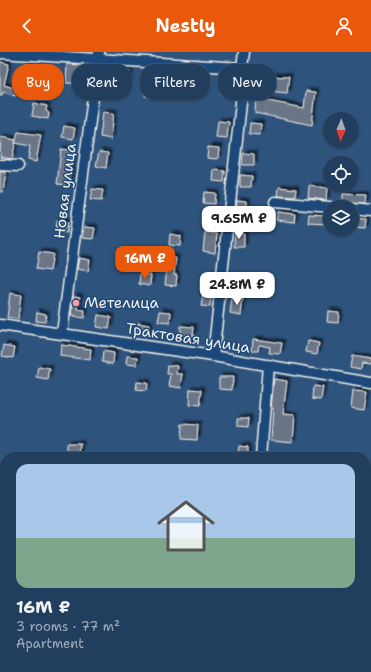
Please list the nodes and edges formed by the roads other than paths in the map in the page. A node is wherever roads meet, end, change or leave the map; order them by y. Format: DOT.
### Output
graph roads {
  1 [pos="244,52"];
  2 [pos="0,54"];
  3 [pos="98,55"];
  4 [pos="242,64"];
  5 [pos="218,66"];
  6 [pos="241,100"];
  7 [pos="0,165"];
  8 [pos="18,166"];
  9 [pos="275,202"];
  10 [pos="323,206"];
  11 [pos="359,210"];
  12 [pos="371,211"];
  13 [pos="0,325"];
  14 [pos="62,334"];
  15 [pos="213,356"];
  16 [pos="268,365"];
  17 [pos="371,383"];
  18 [pos="261,452"];
  1 -- 4 [label="street"];
  2 -- 3 [label="street"];
  3 -- 5 [label="street"];
  3 -- 14 [label="street, Новая улица"];
  6 -- 15 [label="street"];
  7 -- 8 [label="street"];
  9 -- 10 [label="street"];
  11 -- 12 [label="street"];
  13 -- 14 [label="street, Трактовая улица"];
  14 -- 15 [label="street, Трактовая улица"];
  15 -- 16 [label="street, Трактовая улица"];
  16 -- 17 [label="street, Трактовая улица"];
  16 -- 18 [label="street"];
}
